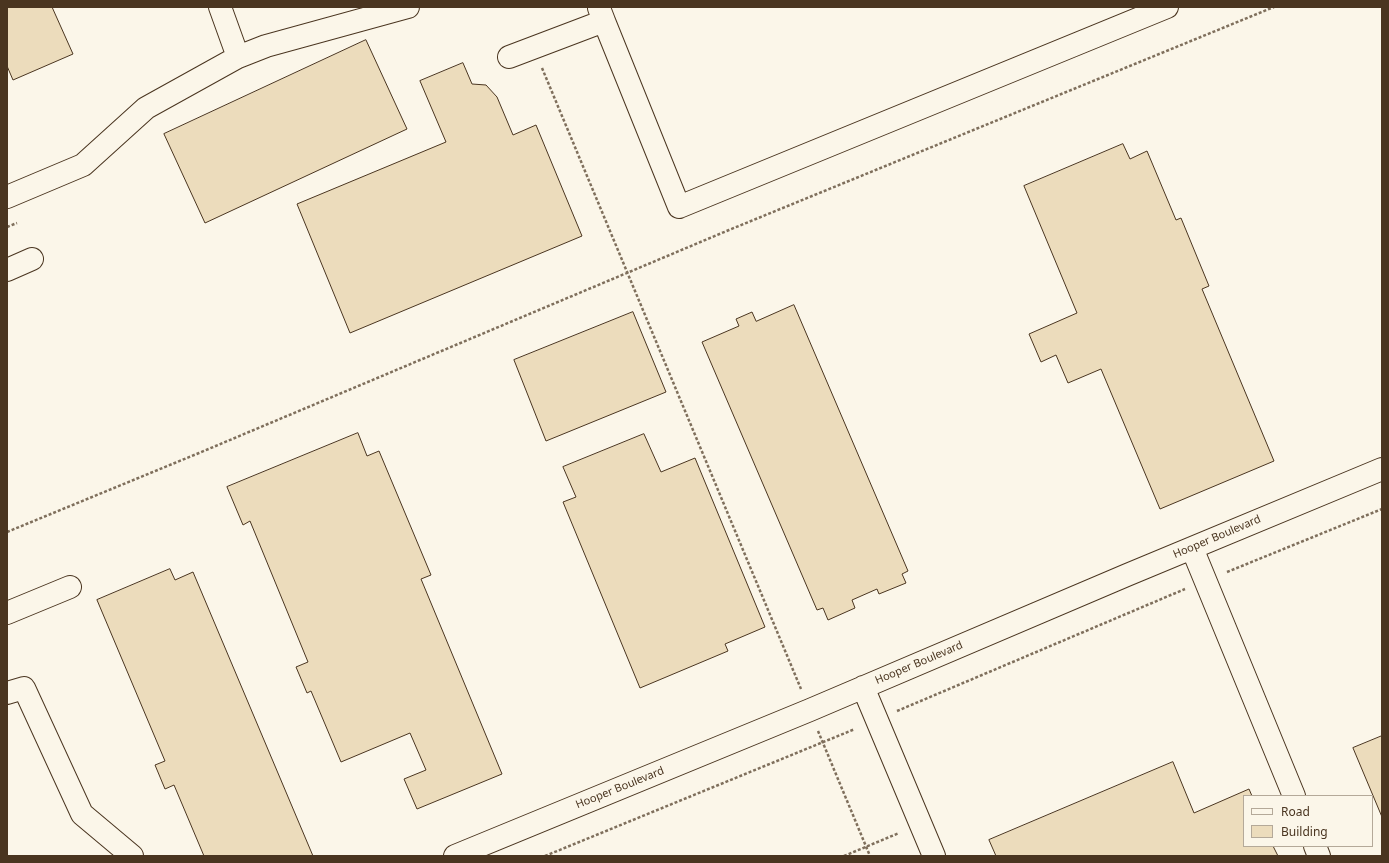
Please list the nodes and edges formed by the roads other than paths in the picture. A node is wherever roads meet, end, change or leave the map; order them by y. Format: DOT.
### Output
graph roads {
  1 [pos="220,7"];
  2 [pos="408,7"];
  3 [pos="1167,7"];
  4 [pos="601,14"];
  5 [pos="238,57"];
  6 [pos="509,57"];
  7 [pos="7,197"];
  8 [pos="32,260"];
  9 [pos="7,270"];
  10 [pos="1382,469"];
  11 [pos="1192,548"];
  12 [pos="70,587"];
  13 [pos="7,613"];
  14 [pos="863,687"];
  15 [pos="7,693"];
  16 [pos="1294,795"];
  17 [pos="132,856"];
  18 [pos="455,856"];
  19 [pos="934,856"];
  1 -- 5 [label="street"];
  2 -- 5 [label="street"];
  3 -- 4 [label="street"];
  4 -- 6 [label="street"];
  5 -- 7 [label="street"];
  8 -- 9 [label="street"];
  10 -- 11 [label="street, Hooper Boulevard"];
  11 -- 14 [label="street, Hooper Boulevard"];
  11 -- 16 [label="street"];
  12 -- 13 [label="street"];
  14 -- 18 [label="street, Hooper Boulevard"];
  14 -- 19 [label="street"];
  15 -- 17 [label="street"];
}
